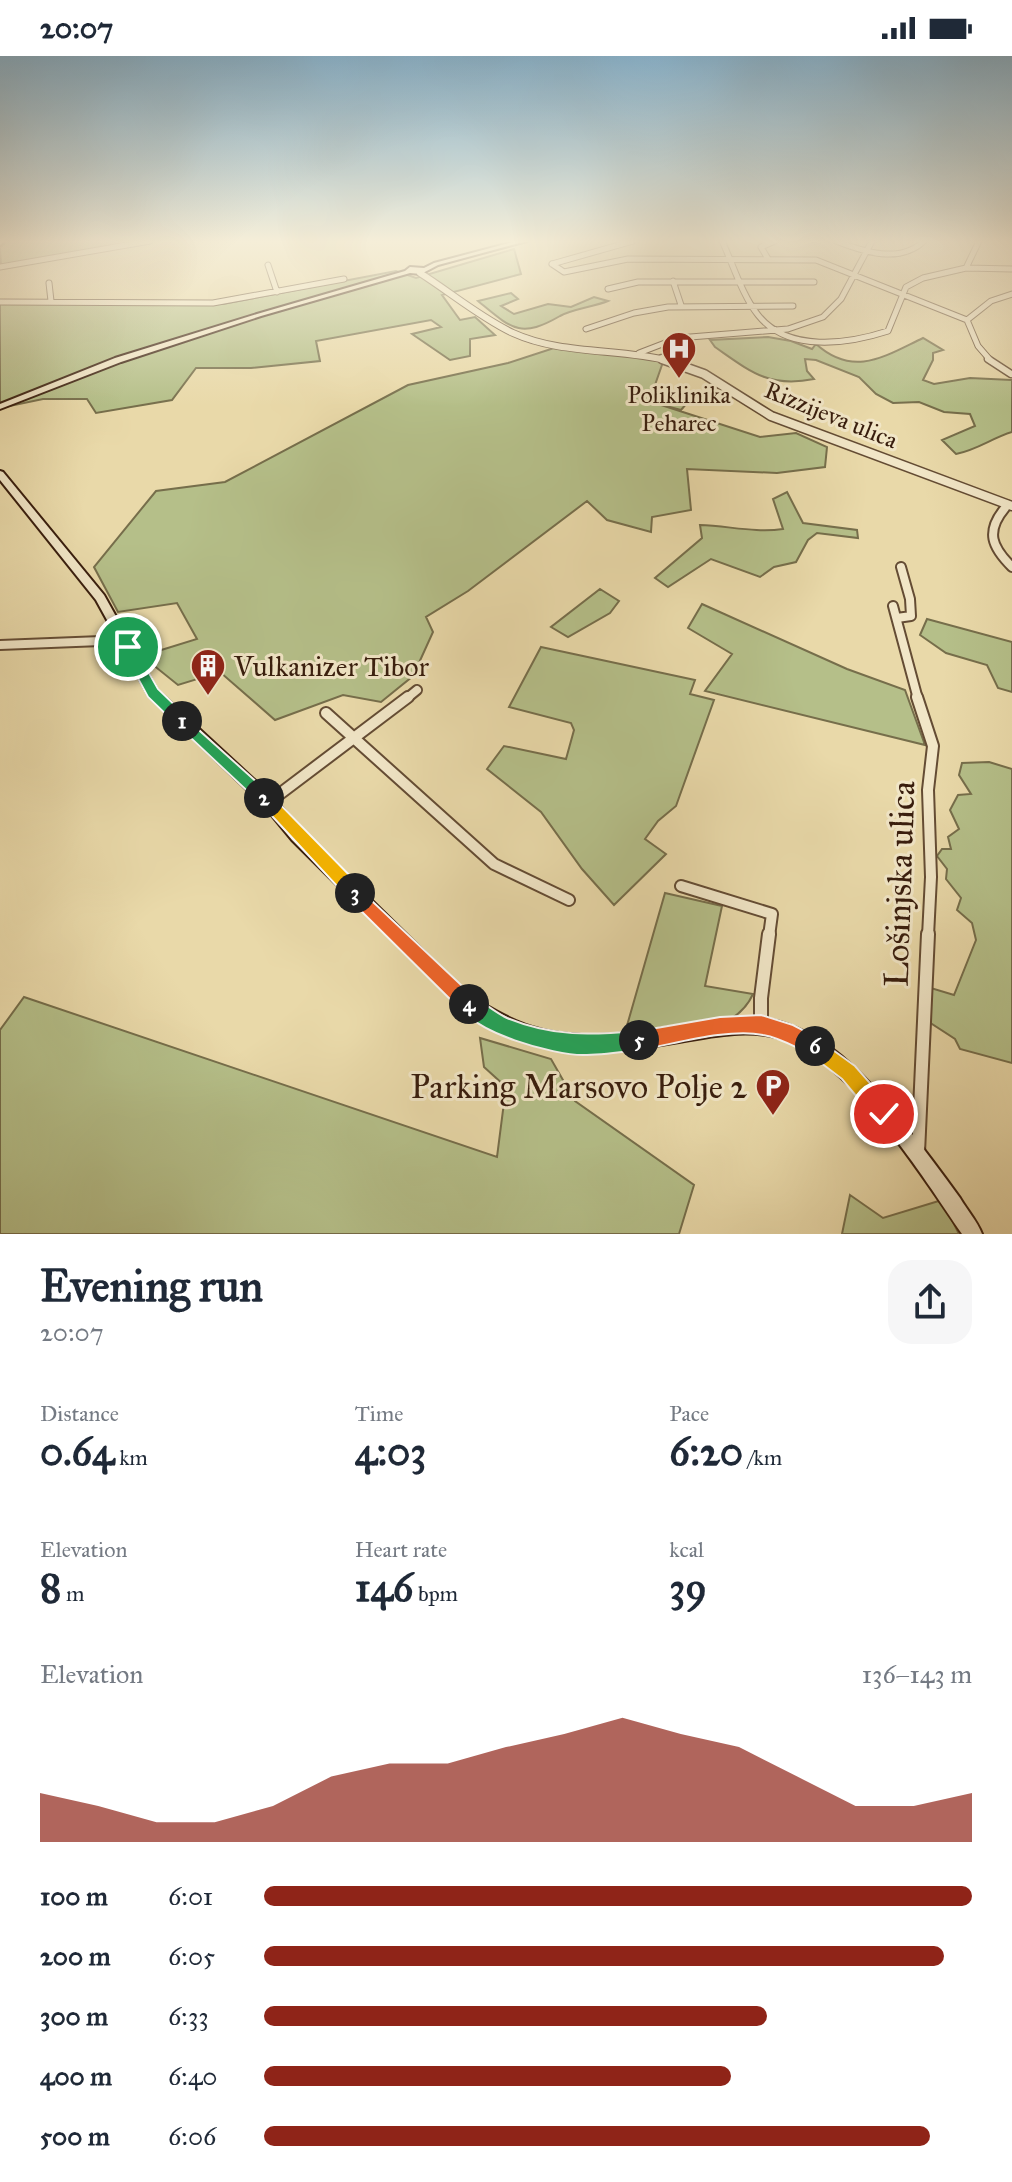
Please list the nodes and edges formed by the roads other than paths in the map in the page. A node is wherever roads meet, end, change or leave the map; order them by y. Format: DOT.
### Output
graph roads {
  1 [pos="50,296"];
  2 [pos="254,296"];
  3 [pos="329,296"];
  4 [pos="458,296"];
  5 [pos="678,296"];
  6 [pos="748,296"];
  7 [pos="841,296"];
  8 [pos="903,296"];
  9 [pos="905,296"];
  10 [pos="1006,296"];
  11 [pos="51,301"];
  12 [pos="0,302"];
  13 [pos="681,305"];
  14 [pos="752,305"];
  15 [pos="793,306"];
  16 [pos="967,320"];
  17 [pos="586,329"];
  18 [pos="776,331"];
  19 [pos="639,353"];
  20 [pos="1011,374"];
  21 [pos="0,407"];
  22 [pos="0,474"];
  23 [pos="1010,505"];
  24 [pos="901,567"];
  25 [pos="1012,567"];
  26 [pos="893,606"];
  27 [pos="897,618"];
  28 [pos="117,628"];
  29 [pos="101,641"];
  30 [pos="0,645"];
  31 [pos="128,647"];
  32 [pos="417,690"];
  33 [pos="326,713"];
  34 [pos="355,738"];
  35 [pos="269,802"];
  36 [pos="681,886"];
  37 [pos="569,900"];
  38 [pos="761,1025"];
  39 [pos="917,1157"];
  40 [pos="973,1234"];
  1 -- 11 [label="street"];
  2 -- 11 [label="street"];
  3 -- 21 [label="main road"];
  4 -- 19 [label="street, Rizzijeva ulica"];
  5 -- 13 [label="street"];
  6 -- 14 [label="street"];
  7 -- 18 [label="street"];
  8 -- 18 [label="street"];
  9 -- 16 [label="street"];
  10 -- 16 [label="street"];
  11 -- 12 [label="street"];
  13 -- 14 [label="street"];
  13 -- 17 [label="street"];
  14 -- 15 [label="street"];
  14 -- 18 [label="street"];
  16 -- 20 [label="street"];
  18 -- 19 [label="street"];
  19 -- 23 [label="street, Rizzijeva ulica"];
  22 -- 28 [label="main road"];
  23 -- 25 [label="street"];
  24 -- 27 [label="street"];
  26 -- 27 [label="street, Lošinjska ulica"];
  27 -- 39 [label="street, Lošinjska ulica"];
  28 -- 29 [label="street"];
  28 -- 31 [label="main road"];
  29 -- 30 [label="street"];
  29 -- 31 [label="street"];
  31 -- 35 [label="main road"];
  32 -- 34 [label="street"];
  33 -- 34 [label="street"];
  34 -- 35 [label="street"];
  34 -- 37 [label="street"];
  35 -- 38 [label="main road"];
  36 -- 38 [label="street"];
  38 -- 39 [label="main road"];
  39 -- 40 [label="main road"];
}
